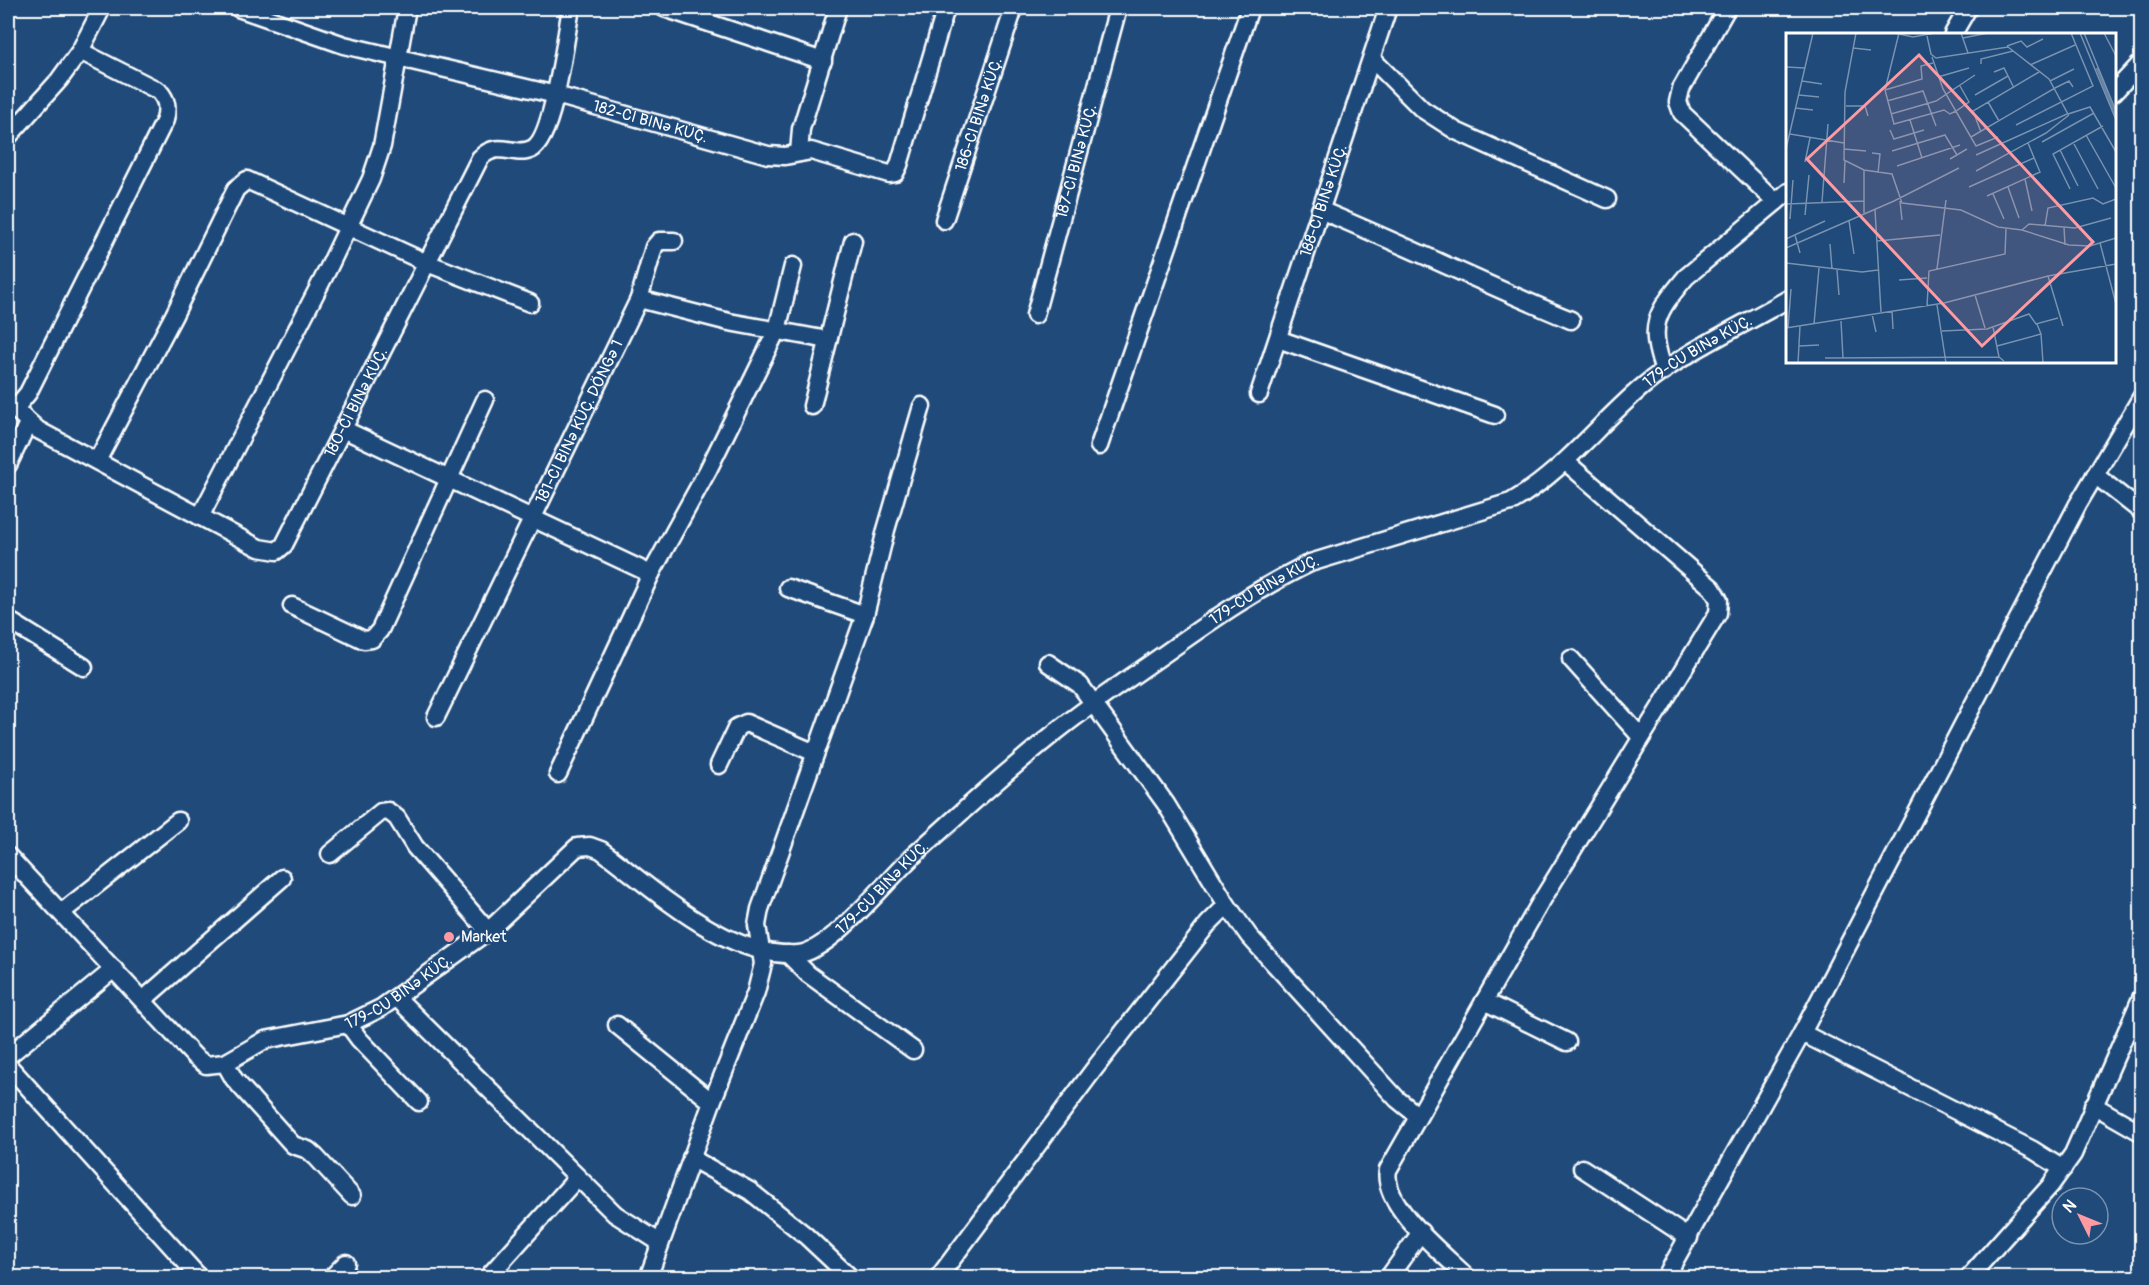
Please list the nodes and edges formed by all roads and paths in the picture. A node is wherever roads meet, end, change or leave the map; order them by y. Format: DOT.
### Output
graph roads {
  1 [pos="102,8"];
  2 [pos="243,8"];
  3 [pos="407,8"];
  4 [pos="571,8"];
  5 [pos="664,8"];
  6 [pos="838,8"];
  7 [pos="946,8"];
  8 [pos="1014,8"];
  9 [pos="1118,8"];
  10 [pos="1250,8"];
  11 [pos="1388,8"];
  12 [pos="1727,8"];
  13 [pos="1968,8"];
  14 [pos="1954,33"];
  15 [pos="80,51"];
  16 [pos="398,59"];
  17 [pos="1372,59"];
  18 [pos="823,61"];
  19 [pos="2142,62"];
  20 [pos="2116,91"];
  21 [pos="556,95"];
  22 [pos="8,137"];
  23 [pos="799,153"];
  24 [pos="1782,197"];
  25 [pos="1607,199"];
  26 [pos="1320,210"];
  27 [pos="944,220"];
  28 [pos="348,227"];
  29 [pos="674,241"];
  30 [pos="853,241"];
  31 [pos="428,263"];
  32 [pos="793,266"];
  33 [pos="639,299"];
  34 [pos="1786,299"];
  35 [pos="530,303"];
  36 [pos="1035,315"];
  37 [pos="1571,320"];
  38 [pos="777,330"];
  39 [pos="1278,339"];
  40 [pos="828,340"];
  41 [pos="1664,371"];
  42 [pos="1259,394"];
  43 [pos="2142,396"];
  44 [pos="485,400"];
  45 [pos="812,406"];
  46 [pos="922,406"];
  47 [pos="11,407"];
  48 [pos="1495,415"];
  49 [pos="28,423"];
  50 [pos="345,430"];
  51 [pos="1099,446"];
  52 [pos="97,461"];
  53 [pos="1566,462"];
  54 [pos="8,465"];
  55 [pos="2095,475"];
  56 [pos="448,479"];
  57 [pos="2142,512"];
  58 [pos="200,517"];
  59 [pos="532,519"];
  60 [pos="651,574"];
  61 [pos="788,588"];
  62 [pos="292,606"];
  63 [pos="865,615"];
  64 [pos="8,622"];
  65 [pos="1570,659"];
  66 [pos="1048,663"];
  67 [pos="84,667"];
  68 [pos="1093,704"];
  69 [pos="436,717"];
  70 [pos="1641,737"];
  71 [pos="815,753"];
  72 [pos="719,765"];
  73 [pos="558,774"];
  74 [pos="178,821"];
  75 [pos="330,854"];
  76 [pos="8,856"];
  77 [pos="282,878"];
  78 [pos="1227,906"];
  79 [pos="62,912"];
  80 [pos="488,931"];
  81 [pos="760,951"];
  82 [pos="788,954"];
  83 [pos="114,969"];
  84 [pos="2142,996"];
  85 [pos="397,998"];
  86 [pos="143,1000"];
  87 [pos="1484,1001"];
  88 [pos="348,1024"];
  89 [pos="617,1025"];
  90 [pos="1802,1033"];
  91 [pos="1567,1042"];
  92 [pos="913,1050"];
  93 [pos="8,1056"];
  94 [pos="225,1063"];
  95 [pos="8,1065"];
  96 [pos="419,1102"];
  97 [pos="712,1102"];
  98 [pos="2093,1105"];
  99 [pos="1418,1116"];
  100 [pos="2142,1133"];
  101 [pos="691,1158"];
  102 [pos="1581,1168"];
  103 [pos="2063,1169"];
  104 [pos="578,1178"];
  105 [pos="352,1196"];
  106 [pos="1421,1232"];
  107 [pos="1689,1238"];
  108 [pos="659,1242"];
  109 [pos="346,1263"];
  110 [pos="200,1278"];
  111 [pos="331,1278"];
  112 [pos="488,1278"];
  113 [pos="648,1278"];
  114 [pos="851,1278"];
  115 [pos="938,1278"];
  116 [pos="1388,1278"];
  117 [pos="1468,1278"];
  118 [pos="1665,1278"];
  119 [pos="1968,1278"];
  1 -- 15 [label="street"];
  2 -- 16 [label="street, 182-CI BINƏ KÜÇ."];
  3 -- 16 [label="street"];
  4 -- 21 [label="street"];
  5 -- 18 [label="street"];
  6 -- 18 [label="street"];
  7 -- 23 [label="street, 182-CI BINƏ KÜÇ."];
  8 -- 27 [label="street"];
  9 -- 36 [label="street"];
  10 -- 51 [label="street"];
  11 -- 17 [label="street, 188-CI BINƏ KÜÇ."];
  12 -- 24 [label="street"];
  13 -- 14 [label="street"];
  15 -- 22 [label="street"];
  15 -- 47 [label="street"];
  16 -- 21 [label="street, 182-CI BINƏ KÜÇ."];
  16 -- 28 [label="street"];
  17 -- 25 [label="street"];
  17 -- 26 [label="street, 188-CI BINƏ KÜÇ."];
  18 -- 23 [label="street"];
  19 -- 20 [label="street"];
  21 -- 23 [label="street, 182-CI BINƏ KÜÇ."];
  21 -- 31 [label="street"];
  24 -- 41 [label="street"];
  26 -- 37 [label="street"];
  26 -- 39 [label="street, 188-CI BINƏ KÜÇ."];
  28 -- 31 [label="street"];
  28 -- 52 [label="street"];
  28 -- 58 [label="street"];
  29 -- 33 [label="street, 181-CI BINƏ KÜÇ. DÖNGƏ 1"];
  30 -- 40 [label="street"];
  31 -- 35 [label="street"];
  31 -- 50 [label="street"];
  32 -- 38 [label="street"];
  33 -- 38 [label="street"];
  33 -- 59 [label="street, 181-CI BINƏ KÜÇ. DÖNGƏ 1"];
  34 -- 41 [label="street, 179-CU BINƏ KÜÇ."];
  38 -- 40 [label="street"];
  38 -- 60 [label="street"];
  39 -- 42 [label="street, 188-CI BINƏ KÜÇ."];
  39 -- 48 [label="street"];
  40 -- 45 [label="street"];
  41 -- 53 [label="street, 179-CU BINƏ KÜÇ."];
  43 -- 55 [label="street"];
  44 -- 56 [label="street"];
  46 -- 63 [label="street"];
  47 -- 49 [label="street"];
  49 -- 52 [label="street"];
  49 -- 54 [label="street"];
  50 -- 56 [label="street"];
  50 -- 58 [label="street"];
  52 -- 58 [label="street"];
  53 -- 68 [label="street, 179-CU BINƏ KÜÇ."];
  53 -- 70 [label="street"];
  55 -- 57 [label="street"];
  55 -- 90 [label="street"];
  56 -- 59 [label="street"];
  56 -- 62 [label="street"];
  59 -- 60 [label="street"];
  59 -- 69 [label="street, 181-CI BINƏ KÜÇ. DÖNGƏ 1"];
  60 -- 73 [label="street"];
  61 -- 63 [label="street"];
  63 -- 71 [label="street"];
  64 -- 67 [label="street"];
  65 -- 70 [label="street"];
  66 -- 68 [label="street"];
  68 -- 78 [label="street"];
  68 -- 82 [label="street, 179-CU BINƏ KÜÇ."];
  70 -- 87 [label="street"];
  71 -- 72 [label="street"];
  71 -- 81 [label="street"];
  74 -- 79 [label="street"];
  75 -- 80 [label="street"];
  76 -- 79 [label="street"];
  77 -- 86 [label="street"];
  78 -- 99 [label="street"];
  78 -- 115 [label="street"];
  79 -- 83 [label="street"];
  80 -- 81 [label="street, 179-CU BINƏ KÜÇ."];
  80 -- 85 [label="street, 179-CU BINƏ KÜÇ."];
  81 -- 82 [label="street, 179-CU BINƏ KÜÇ."];
  81 -- 97 [label="street"];
  82 -- 92 [label="street"];
  83 -- 86 [label="street"];
  83 -- 93 [label="street"];
  84 -- 98 [label="street"];
  85 -- 88 [label="street, 179-CU BINƏ KÜÇ."];
  85 -- 104 [label="street"];
  86 -- 94 [label="street"];
  87 -- 91 [label="street"];
  87 -- 99 [label="street"];
  88 -- 94 [label="street, 179-CU BINƏ KÜÇ."];
  88 -- 96 [label="street"];
  89 -- 97 [label="street"];
  90 -- 103 [label="street"];
  90 -- 107 [label="street"];
  94 -- 105 [label="street"];
  95 -- 110 [label="street"];
  97 -- 101 [label="street"];
  98 -- 100 [label="street"];
  98 -- 103 [label="street"];
  99 -- 106 [label="street"];
  101 -- 108 [label="street"];
  101 -- 114 [label="street"];
  102 -- 107 [label="street"];
  103 -- 119 [label="street"];
  104 -- 108 [label="street"];
  104 -- 112 [label="street"];
  106 -- 116 [label="street"];
  106 -- 117 [label="street"];
  107 -- 118 [label="street"];
  108 -- 113 [label="street"];
  109 -- 111 [label="street"];
}
